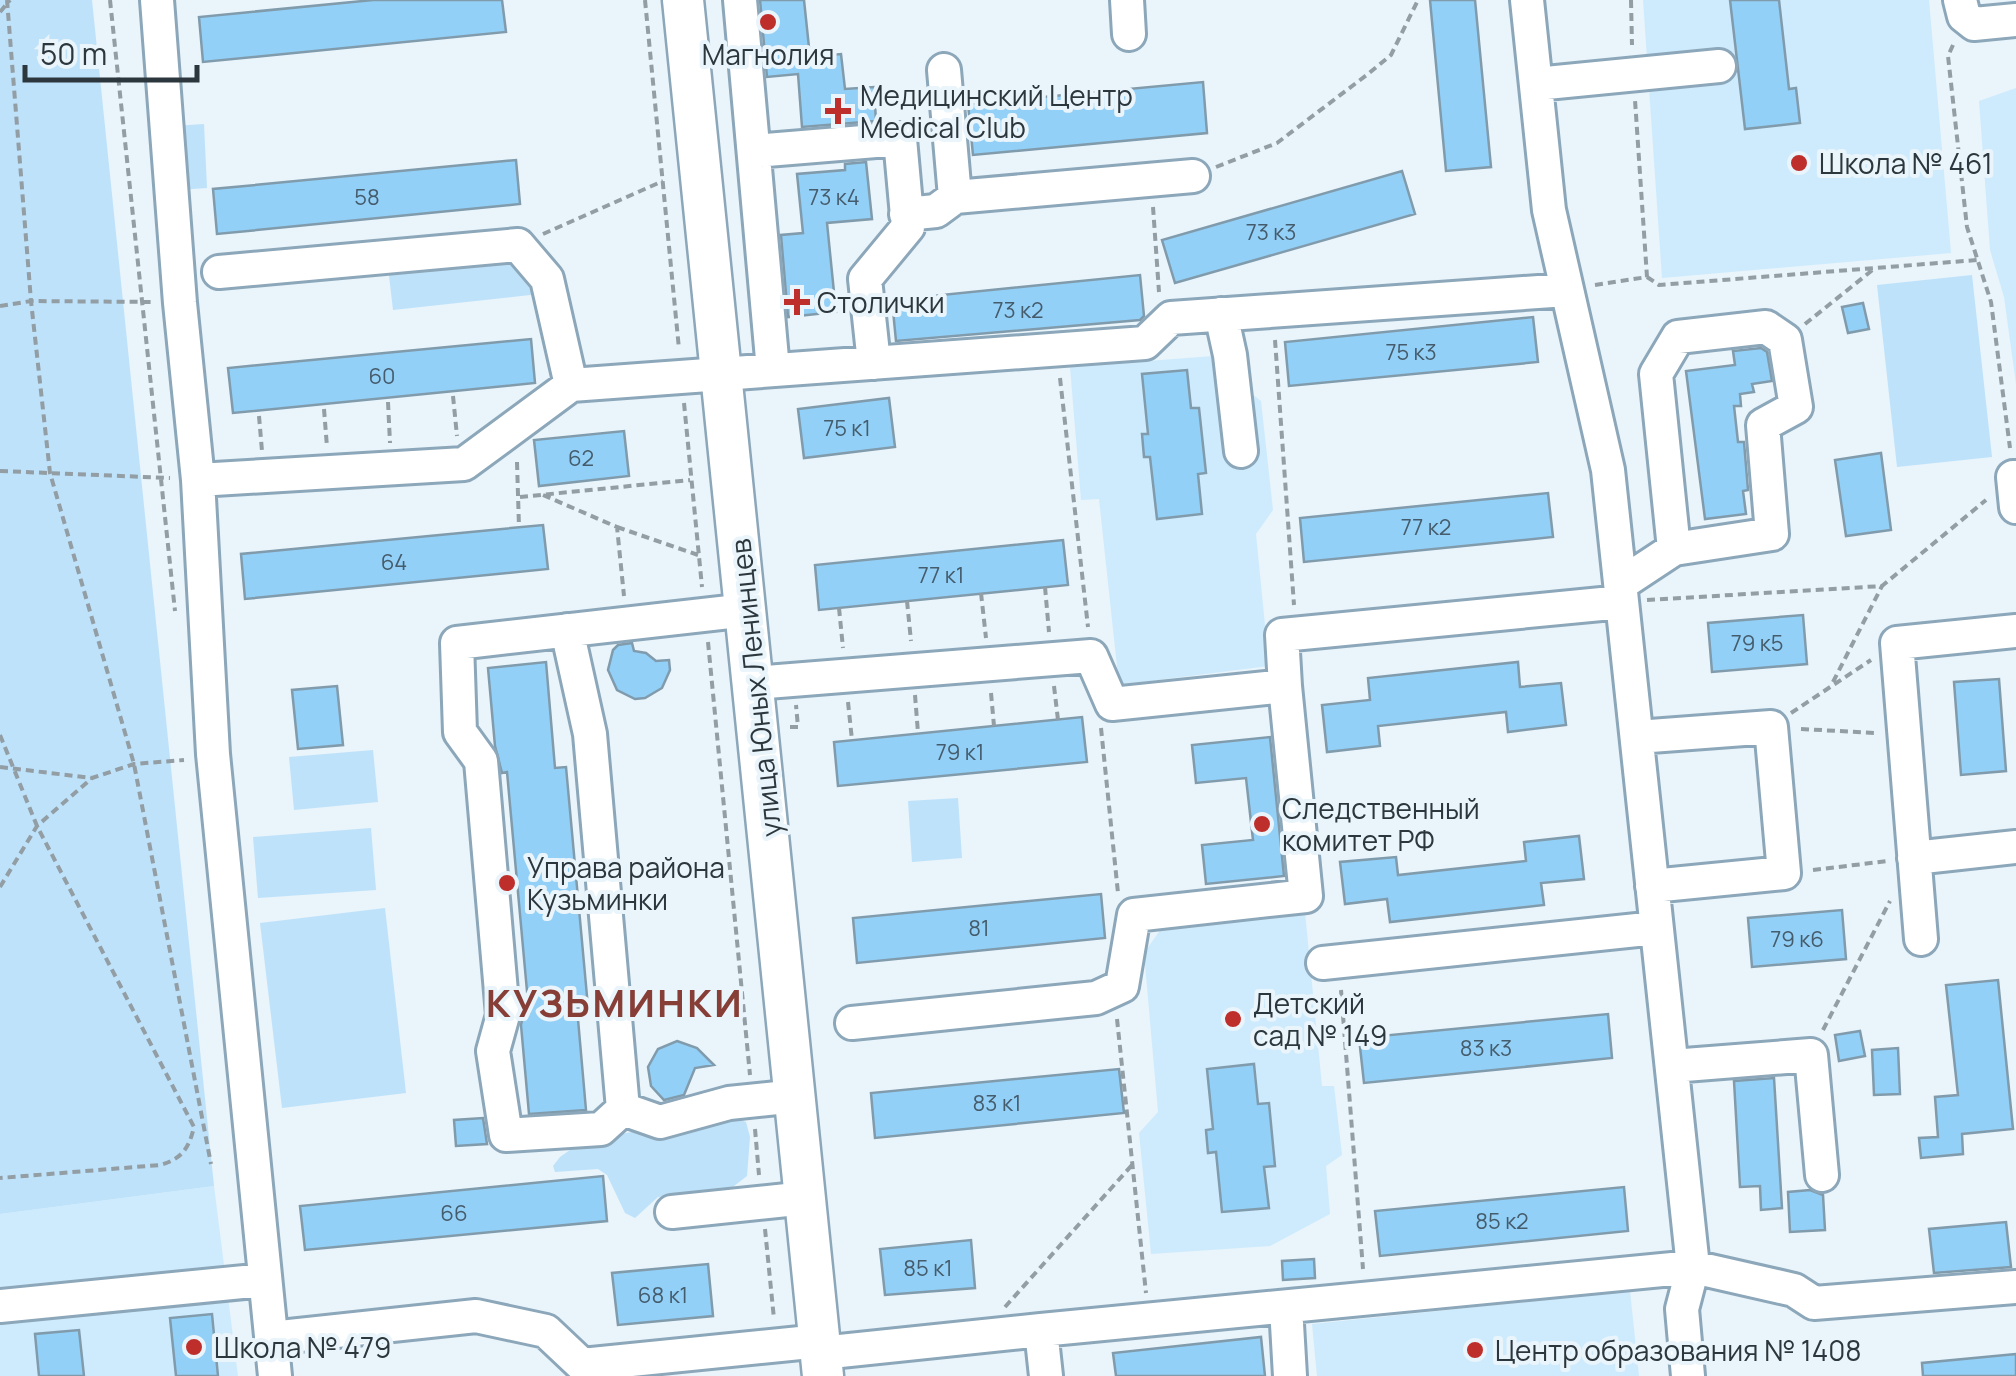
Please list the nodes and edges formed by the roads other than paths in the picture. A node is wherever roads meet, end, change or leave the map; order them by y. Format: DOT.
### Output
graph roads {
  1 [pos="158,0"];
  2 [pos="683,0"];
  3 [pos="740,0"];
  4 [pos="1127,0"];
  5 [pos="1527,0"];
  6 [pos="1962,8"];
  7 [pos="2016,20"];
  8 [pos="1130,34"];
  9 [pos="1719,66"];
  10 [pos="944,70"];
  11 [pos="1536,84"];
  12 [pos="754,151"];
  13 [pos="1194,176"];
  14 [pos="955,198"];
  15 [pos="906,214"];
  16 [pos="219,272"];
  17 [pos="1567,290"];
  18 [pos="1221,314"];
  19 [pos="874,363"];
  20 [pos="773,370"];
  21 [pos="723,374"];
  22 [pos="571,384"];
  23 [pos="1241,450"];
  24 [pos="198,480"];
  25 [pos="1674,549"];
  26 [pos="1622,593"];
  27 [pos="746,610"];
  28 [pos="567,630"];
  29 [pos="2016,631"];
  30 [pos="754,683"];
  31 [pos="1284,686"];
  32 [pos="1637,737"];
  33 [pos="2016,847"];
  34 [pos="1914,858"];
  35 [pos="1652,886"];
  36 [pos="1656,928"];
  37 [pos="1922,939"];
  38 [pos="1330,962"];
  39 [pos="852,1023"];
  40 [pos="1672,1066"];
  41 [pos="796,1096"];
  42 [pos="623,1108"];
  43 [pos="1822,1175"];
  44 [pos="806,1198"];
  45 [pos="672,1212"];
  46 [pos="1693,1267"];
  47 [pos="264,1280"];
  48 [pos="2016,1287"];
  49 [pos="0,1306"];
  50 [pos="1286,1307"];
  51 [pos="1041,1330"];
  52 [pos="270,1338"];
  53 [pos="821,1357"];
  54 [pos="275,1376"];
  55 [pos="1046,1376"];
  56 [pos="1290,1376"];
  57 [pos="1688,1376"];
  1 -- 24 [label="lane"];
  2 -- 21 [label="main road, улица Юных Ленинцев"];
  3 -- 12 [label="lane"];
  4 -- 8 [label="lane"];
  5 -- 11 [label="lane"];
  6 -- 7 [label="lane"];
  9 -- 11 [label="lane"];
  10 -- 14 [label="lane"];
  11 -- 17 [label="lane"];
  12 -- 15 [label="lane"];
  12 -- 20 [label="lane"];
  13 -- 14 [label="lane"];
  14 -- 15 [label="lane"];
  15 -- 19 [label="lane"];
  16 -- 22 [label="lane"];
  17 -- 18 [label="lane"];
  17 -- 26 [label="lane"];
  18 -- 19 [label="lane"];
  18 -- 23 [label="lane"];
  19 -- 20 [label="lane"];
  20 -- 21 [label="lane"];
  21 -- 22 [label="lane"];
  21 -- 27 [label="main road, улица Юных Ленинцев"];
  22 -- 24 [label="lane"];
  24 -- 47 [label="lane"];
  25 -- 25 [label="lane"];
  25 -- 26 [label="lane"];
  26 -- 31 [label="lane"];
  26 -- 32 [label="lane"];
  27 -- 28 [label="lane"];
  27 -- 30 [label="main road, улица Юных Ленинцев"];
  28 -- 42 [label="lane"];
  28 -- 42 [label="lane"];
  29 -- 34 [label="lane"];
  30 -- 31 [label="lane"];
  30 -- 41 [label="main road, улица Юных Ленинцев"];
  31 -- 39 [label="lane"];
  32 -- 35 [label="lane"];
  32 -- 35 [label="lane"];
  33 -- 34 [label="lane"];
  34 -- 37 [label="lane"];
  35 -- 36 [label="lane"];
  36 -- 38 [label="lane"];
  36 -- 40 [label="lane"];
  40 -- 43 [label="lane"];
  40 -- 46 [label="lane"];
  41 -- 42 [label="lane"];
  41 -- 44 [label="main road, улица Юных Ленинцев"];
  44 -- 45 [label="lane"];
  44 -- 53 [label="main road, улица Юных Ленинцев"];
  46 -- 48 [label="lane"];
  46 -- 50 [label="lane"];
  46 -- 57 [label="lane"];
  47 -- 49 [label="lane"];
  47 -- 52 [label="lane"];
  50 -- 51 [label="lane"];
  50 -- 56 [label="lane"];
  51 -- 53 [label="lane"];
  51 -- 55 [label="lane"];
  52 -- 53 [label="lane"];
  52 -- 54 [label="lane"];
}
